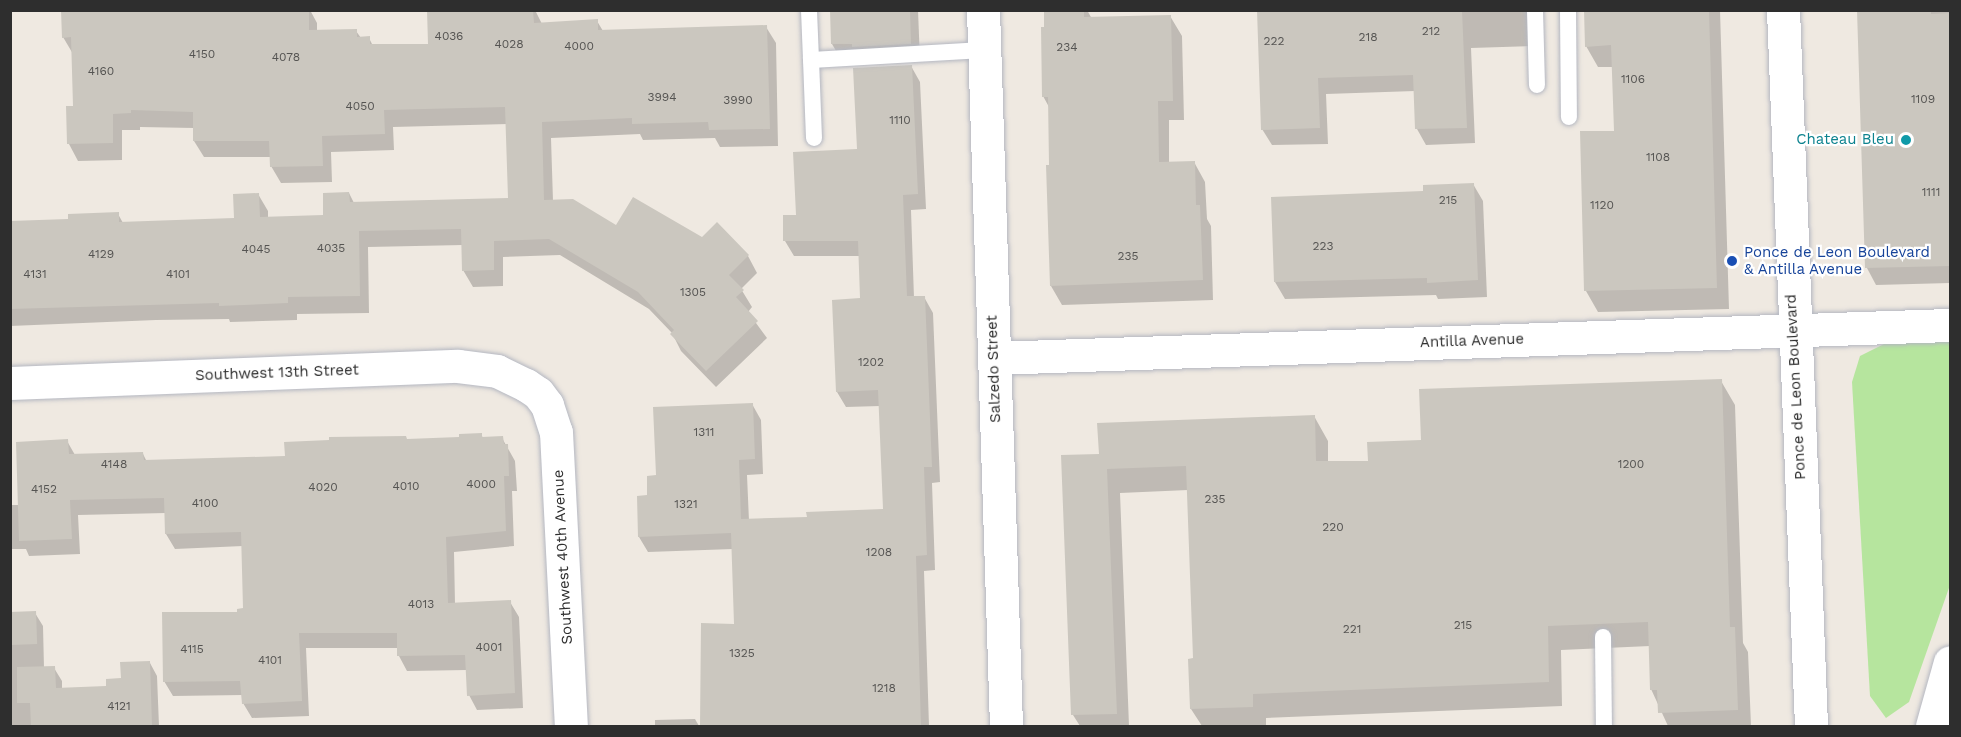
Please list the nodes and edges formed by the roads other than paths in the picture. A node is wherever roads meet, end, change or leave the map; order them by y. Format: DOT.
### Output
graph roads {
  1 [pos="809,10"];
  2 [pos="983,10"];
  3 [pos="1535,10"];
  4 [pos="1568,10"];
  5 [pos="1783,10"];
  6 [pos="984,50"];
  7 [pos="811,60"];
  8 [pos="1537,85"];
  9 [pos="1569,117"];
  10 [pos="814,138"];
  11 [pos="1950,325"];
  12 [pos="1794,329"];
  13 [pos="994,358"];
  14 [pos="10,383"];
  15 [pos="538,393"];
  16 [pos="1603,637"];
  17 [pos="1950,662"];
  18 [pos="571,726"];
  19 [pos="1006,726"];
  20 [pos="1604,726"];
  21 [pos="1811,726"];
  22 [pos="1932,726"];
  1 -- 7 [label="lane"];
  2 -- 6 [label="street, Salzedo Street"];
  3 -- 8 [label="lane"];
  4 -- 9 [label="lane"];
  5 -- 12 [label="street, Ponce de Leon Boulevard"];
  6 -- 7 [label="lane"];
  6 -- 13 [label="street, Salzedo Street"];
  7 -- 10 [label="lane"];
  11 -- 12 [label="street, Antilla Avenue"];
  12 -- 13 [label="street, Antilla Avenue"];
  12 -- 21 [label="street, Ponce de Leon Boulevard"];
  13 -- 19 [label="street, Salzedo Street"];
  14 -- 15 [label="street, Southwest 13th Street"];
  15 -- 18 [label="street, Southwest 40th Avenue"];
  16 -- 20 [label="lane"];
  17 -- 22 [label="street"];
}
